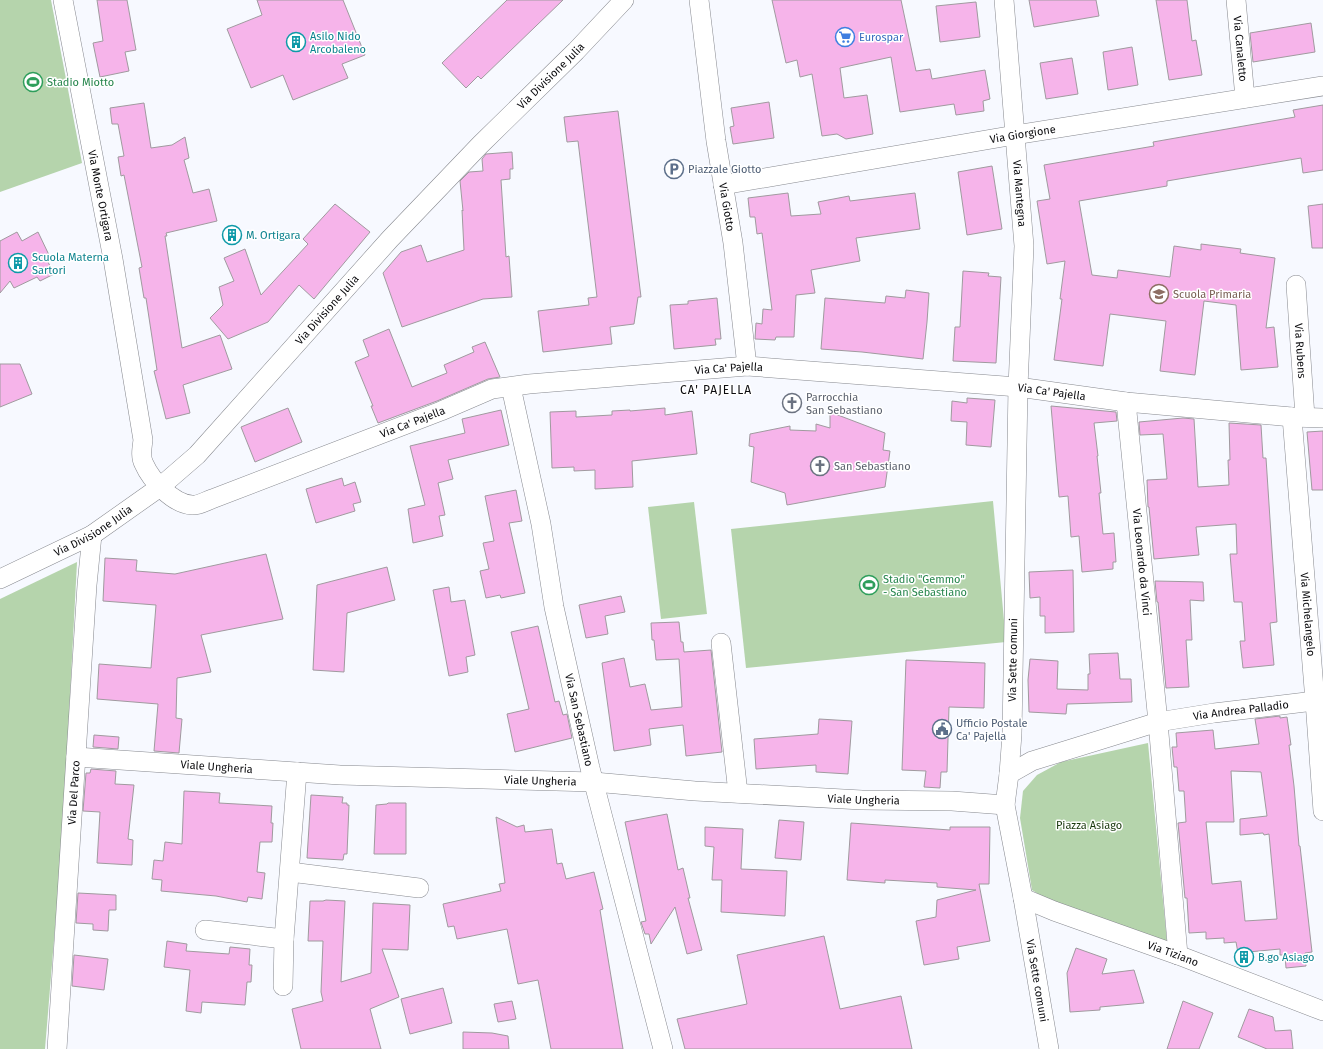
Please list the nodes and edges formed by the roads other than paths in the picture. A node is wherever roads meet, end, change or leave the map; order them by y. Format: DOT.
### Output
graph roads {
  1 [pos="63,0"];
  2 [pos="624,0"];
  3 [pos="698,0"];
  4 [pos="1004,0"];
  5 [pos="1236,0"];
  6 [pos="1323,86"];
  7 [pos="1245,98"];
  8 [pos="1015,135"];
  9 [pos="723,185"];
  10 [pos="1296,285"];
  11 [pos="746,366"];
  12 [pos="511,387"];
  13 [pos="1018,387"];
  14 [pos="1126,402"];
  15 [pos="1307,417"];
  16 [pos="160,487"];
  17 [pos="92,535"];
  18 [pos="0,579"];
  19 [pos="721,643"];
  20 [pos="1319,700"];
  21 [pos="1158,722"];
  22 [pos="76,757"];
  23 [pos="297,772"];
  24 [pos="1009,774"];
  25 [pos="594,782"];
  26 [pos="738,793"];
  27 [pos="1005,805"];
  28 [pos="1323,811"];
  29 [pos="290,872"];
  30 [pos="419,888"];
  31 [pos="1023,898"];
  32 [pos="205,930"];
  33 [pos="284,939"];
  34 [pos="1178,955"];
  35 [pos="283,986"];
  36 [pos="1323,1011"];
  37 [pos="57,1049"];
  38 [pos="662,1049"];
  39 [pos="1049,1049"];
  1 -- 16 [label="street, Via Monte Ortigara"];
  2 -- 16 [label="street, Via Divisione Julia"];
  3 -- 9 [label="street, Via Giotto"];
  4 -- 8 [label="street, Via Mantegna"];
  5 -- 7 [label="street, Via Canaletto"];
  6 -- 7 [label="street, Via Giorgione"];
  7 -- 8 [label="street, Via Giorgione"];
  8 -- 9 [label="street, Via Giorgione"];
  8 -- 13 [label="street, Via Mantegna"];
  9 -- 11 [label="street, Via Giotto"];
  10 -- 15 [label="street, Via Rubens"];
  11 -- 12 [label="street, Via Ca' Pajella"];
  11 -- 13 [label="street, Via Ca' Pajella"];
  12 -- 16 [label="street, Via Ca' Pajella"];
  12 -- 25 [label="street, Via San Sebastiano"];
  13 -- 14 [label="street, Via Ca' Pajella"];
  13 -- 24 [label="street, Via Sette comuni"];
  14 -- 15 [label="street, Via Ca' Pajella"];
  14 -- 21 [label="street, Via Leonardo da Vinci"];
  15 -- 20 [label="street, Via Michelangelo"];
  16 -- 17 [label="street, Via Divisione Julia"];
  17 -- 18 [label="street, Via Divisione Julia"];
  17 -- 22 [label="street, Via Del Parco"];
  19 -- 26 [label="street"];
  20 -- 21 [label="street, Via Andrea Palladio"];
  20 -- 28 [label="street, Via Michelangelo"];
  21 -- 24 [label="street"];
  21 -- 34 [label="street"];
  22 -- 23 [label="street, Viale Ungheria"];
  22 -- 37 [label="street, Via Del Parco"];
  23 -- 25 [label="street, Viale Ungheria"];
  23 -- 29 [label="street"];
  24 -- 27 [label="street, Via Sette comuni"];
  25 -- 26 [label="street, Viale Ungheria"];
  25 -- 38 [label="street, Via San Sebastiano"];
  26 -- 27 [label="street, Viale Ungheria"];
  27 -- 31 [label="street, Via Sette comuni"];
  29 -- 30 [label="street"];
  29 -- 33 [label="street"];
  31 -- 34 [label="street, Via Tiziano"];
  31 -- 39 [label="street, Via Sette comuni"];
  32 -- 33 [label="street"];
  33 -- 35 [label="street"];
  34 -- 36 [label="street, Via Tiziano"];
}
